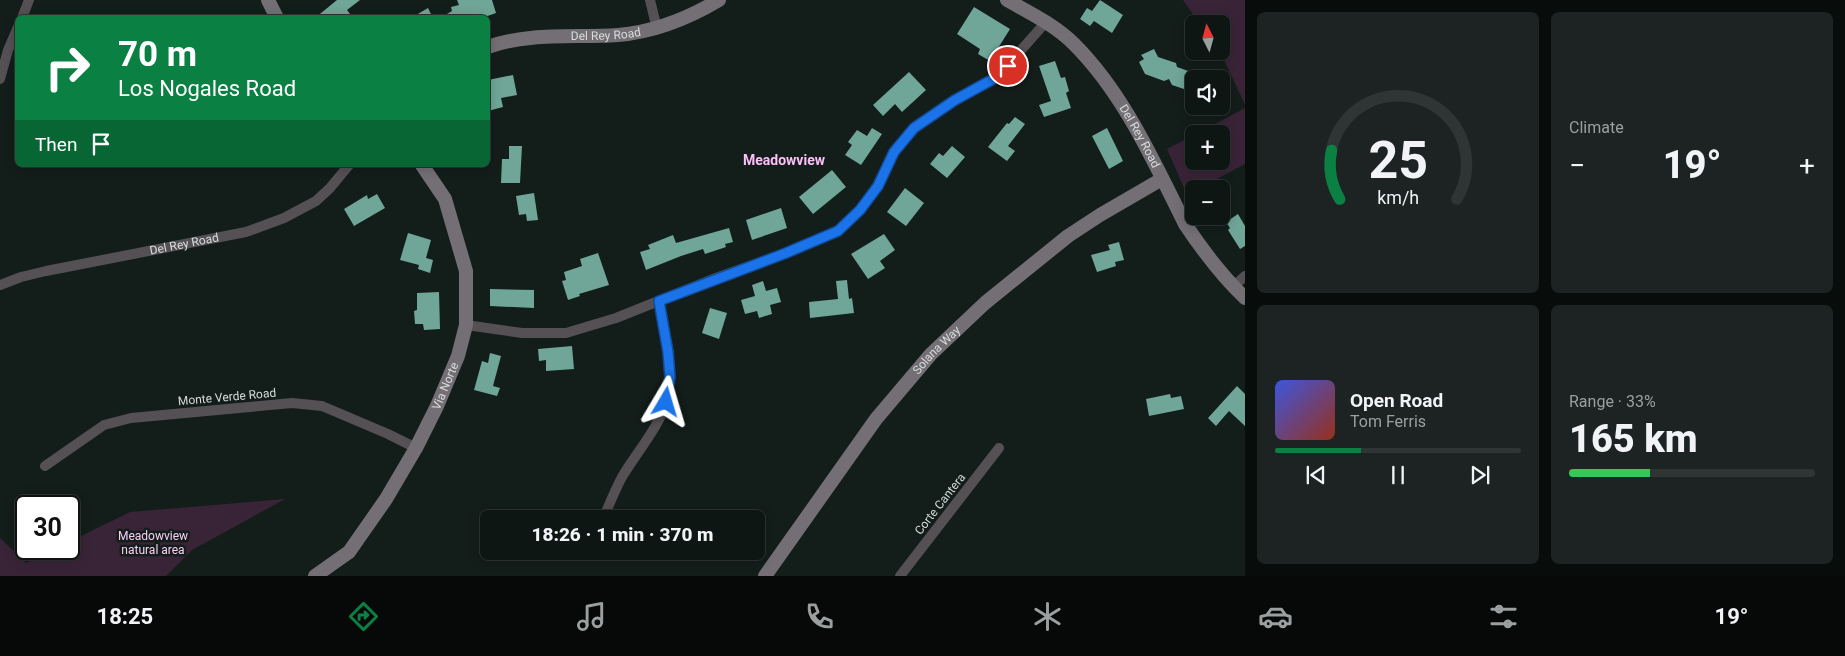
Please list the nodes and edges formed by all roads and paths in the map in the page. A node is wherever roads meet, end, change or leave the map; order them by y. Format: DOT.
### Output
graph roads {
  1 [pos="29,0"];
  2 [pos="268,0"];
  3 [pos="650,0"];
  4 [pos="719,0"];
  5 [pos="1008,0"];
  6 [pos="23,15"];
  7 [pos="276,15"];
  8 [pos="1046,22"];
  9 [pos="657,29"];
  10 [pos="15,34"];
  11 [pos="490,46"];
  12 [pos="0,79"];
  13 [pos="347,167"];
  14 [pos="423,167"];
  15 [pos="1162,179"];
  16 [pos="1245,276"];
  17 [pos="0,285"];
  18 [pos="1233,287"];
  19 [pos="1245,298"];
  20 [pos="659,301"];
  21 [pos="466,325"];
  22 [pos="416,448"];
  23 [pos="999,448"];
  24 [pos="46,466"];
  25 [pos="607,510"];
  26 [pos="315,576"];
  27 [pos="765,576"];
  28 [pos="900,576"];
  1 -- 6 [label="street"];
  2 -- 7 [label="street"];
  3 -- 9 [label="street"];
  4 -- 9 [label="street, Del Rey Road"];
  5 -- 8 [label="street, Del Rey Road"];
  8 -- 15 [label="street, Del Rey Road"];
  8 -- 20 [label="street"];
  9 -- 11 [label="street, Del Rey Road"];
  10 -- 12 [label="street"];
  13 -- 17 [label="street, Del Rey Road"];
  14 -- 21 [label="street, Via Norte"];
  15 -- 18 [label="street, Del Rey Road"];
  15 -- 27 [label="street, Solana Way"];
  16 -- 18 [label="street"];
  18 -- 19 [label="street, Del Rey Road"];
  20 -- 21 [label="street"];
  20 -- 25 [label="street"];
  21 -- 22 [label="street, Via Norte"];
  22 -- 24 [label="street, Monte Verde Road"];
  22 -- 26 [label="street, Via Norte"];
  23 -- 28 [label="street, Corte Cantera"];
}
